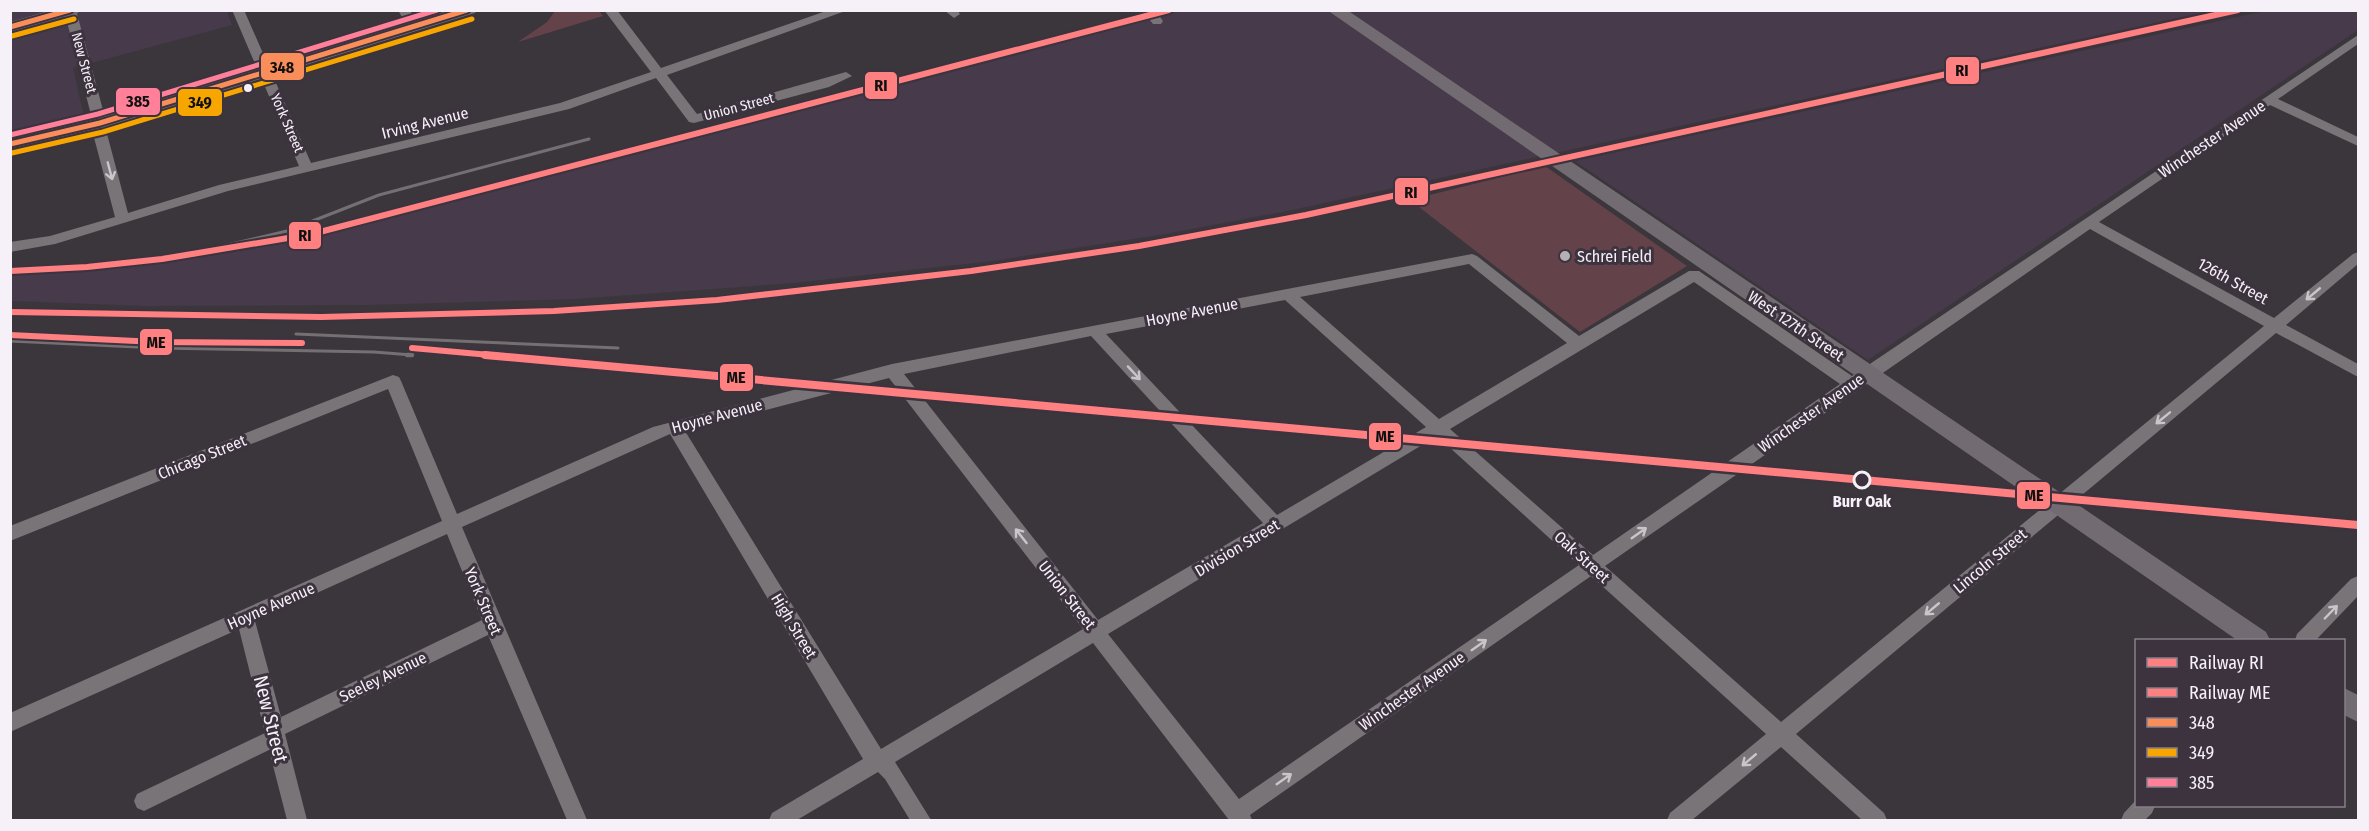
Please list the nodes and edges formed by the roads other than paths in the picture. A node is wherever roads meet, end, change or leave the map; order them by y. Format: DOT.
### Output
graph roads {
  1 [pos="238,10"];
  2 [pos="404,10"];
  3 [pos="469,10"];
  4 [pos="610,10"];
  5 [pos="842,10"];
  6 [pos="1148,10"];
  7 [pos="1335,10"];
  8 [pos="71,11"];
  9 [pos="1157,21"];
  10 [pos="10,27"];
  11 [pos="413,27"];
  12 [pos="2358,39"];
  13 [pos="264,72"];
  14 [pos="659,74"];
  15 [pos="846,76"];
  16 [pos="2269,100"];
  17 [pos="100,123"];
  18 [pos="2358,142"];
  19 [pos="10,144"];
  20 [pos="307,169"];
  21 [pos="123,219"];
  22 [pos="2090,223"];
  23 [pos="10,247"];
  24 [pos="2358,257"];
  25 [pos="1288,294"];
  26 [pos="2275,325"];
  27 [pos="1094,330"];
  28 [pos="1578,344"];
  29 [pos="892,370"];
  30 [pos="2358,371"];
  31 [pos="1860,379"];
  32 [pos="393,381"];
  33 [pos="674,427"];
  34 [pos="1438,428"];
  35 [pos="2058,505"];
  36 [pos="452,524"];
  37 [pos="1275,524"];
  38 [pos="10,534"];
  39 [pos="1593,567"];
  40 [pos="2358,584"];
  41 [pos="245,617"];
  42 [pos="493,624"];
  43 [pos="1095,632"];
  44 [pos="2256,639"];
  45 [pos="2305,639"];
  46 [pos="2345,700"];
  47 [pos="2358,710"];
  48 [pos="10,723"];
  49 [pos="275,733"];
  50 [pos="1780,734"];
  51 [pos="880,760"];
  52 [pos="144,801"];
  53 [pos="2144,807"];
  54 [pos="1239,817"];
  55 [pos="297,820"];
  56 [pos="577,820"];
  57 [pos="780,820"];
  58 [pos="921,820"];
  59 [pos="1677,820"];
  60 [pos="1876,820"];
  61 [pos="2131,820"];
  1 -- 13 [label="street, York Street"];
  2 -- 11 [label="street"];
  3 -- 11 [label="main road"];
  4 -- 14 [label="street, Union Street"];
  5 -- 14 [label="street, Irving Avenue"];
  6 -- 9 [label="street"];
  7 -- 31 [label="main road, West 127th Street"];
  8 -- 10 [label="main road"];
  8 -- 17 [label="street, New Street"];
  11 -- 13 [label="main road"];
  12 -- 16 [label="street, Winchester Avenue"];
  13 -- 17 [label="main road"];
  13 -- 20 [label="street, York Street"];
  14 -- 15 [label="street, Union Street"];
  14 -- 20 [label="street, Irving Avenue"];
  16 -- 18 [label="street"];
  16 -- 22 [label="street, Winchester Avenue"];
  17 -- 19 [label="main road"];
  17 -- 21 [label="street, New Street, one-way"];
  20 -- 21 [label="street, Irving Avenue"];
  21 -- 23 [label="street, Irving Avenue"];
  22 -- 26 [label="street, 126th Street"];
  22 -- 31 [label="street, Winchester Avenue"];
  24 -- 26 [label="street, Lincoln Street, one-way"];
  25 -- 27 [label="street, Hoyne Avenue"];
  25 -- 28 [label="street, Hoyne Avenue"];
  25 -- 34 [label="street, Oak Street"];
  26 -- 30 [label="street, 126th Street"];
  26 -- 35 [label="street, Lincoln Street, one-way"];
  27 -- 29 [label="street, Hoyne Avenue"];
  27 -- 37 [label="street, one-way"];
  28 -- 31 [label="street, Division Street"];
  28 -- 34 [label="street, Division Street"];
  29 -- 33 [label="street, Hoyne Avenue"];
  43 -- 29 [label="street, Union Street, one-way"];
  31 -- 35 [label="main road, West 127th Street"];
  39 -- 31 [label="street, Winchester Avenue, one-way"];
  32 -- 36 [label="street, York Street"];
  32 -- 38 [label="street, Chicago Street"];
  33 -- 36 [label="street, Hoyne Avenue"];
  33 -- 51 [label="street, High Street"];
  34 -- 37 [label="street, Division Street"];
  34 -- 39 [label="street, Oak Street"];
  35 -- 44 [label="main road, West 127th Street"];
  35 -- 50 [label="street, Lincoln Street, one-way"];
  36 -- 41 [label="street, Hoyne Avenue"];
  36 -- 42 [label="street, York Street"];
  37 -- 43 [label="street, Division Street"];
  39 -- 50 [label="street, Oak Street"];
  54 -- 39 [label="street, Winchester Avenue, one-way"];
  45 -- 40 [label="street, one-way"];
  41 -- 48 [label="street, Hoyne Avenue"];
  41 -- 49 [label="street, New Street"];
  42 -- 49 [label="street, Seeley Avenue"];
  42 -- 56 [label="street, York Street"];
  43 -- 51 [label="street, Division Street"];
  43 -- 54 [label="street, Union Street"];
  46 -- 47 [label="main road"];
  49 -- 52 [label="street, Seeley Avenue"];
  49 -- 55 [label="street, New Street"];
  50 -- 59 [label="street, Lincoln Street, one-way"];
  50 -- 60 [label="street, Oak Street"];
  51 -- 57 [label="street, Division Street"];
  51 -- 58 [label="street, High Street"];
  53 -- 61 [label="street"];
}
